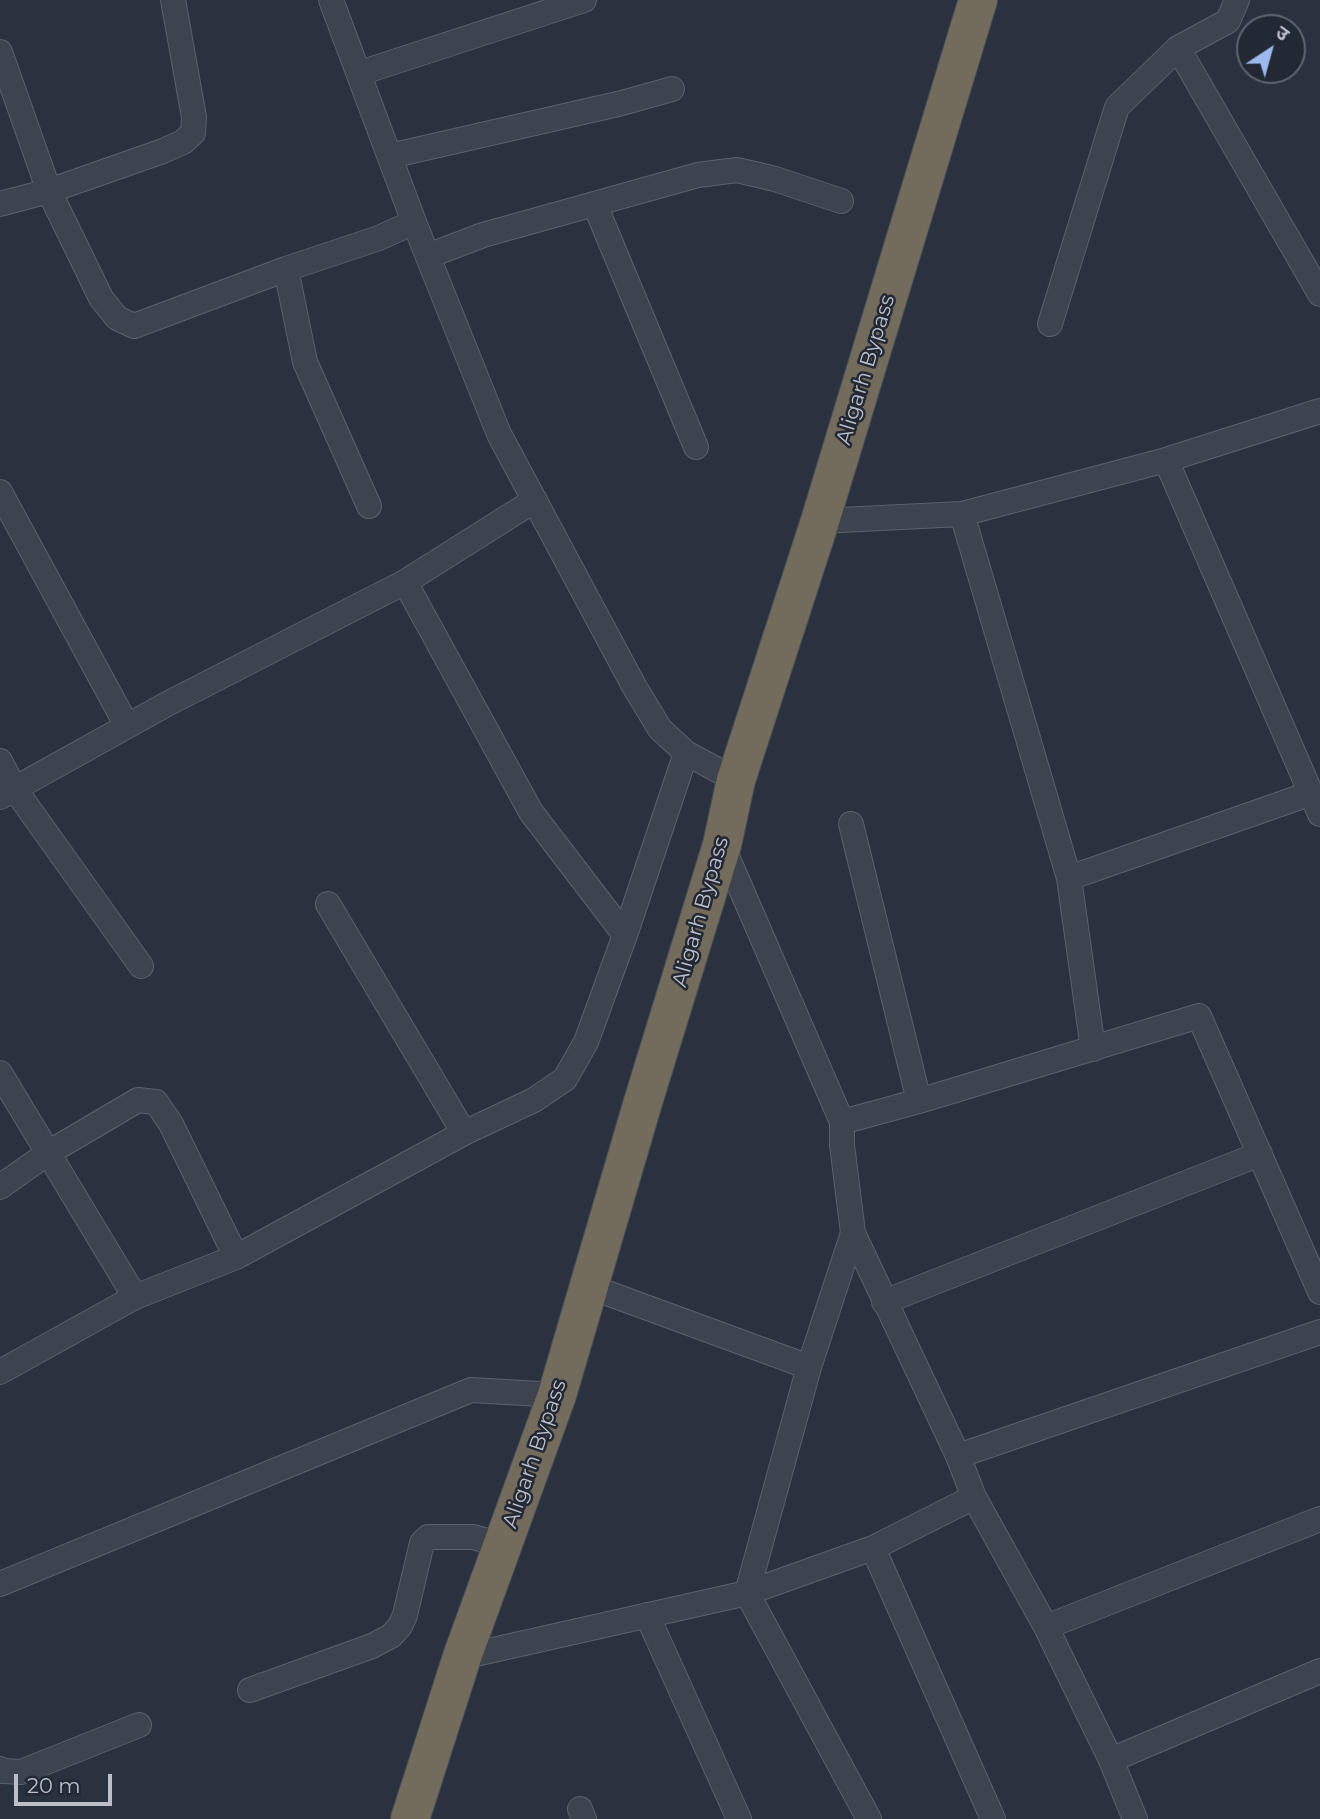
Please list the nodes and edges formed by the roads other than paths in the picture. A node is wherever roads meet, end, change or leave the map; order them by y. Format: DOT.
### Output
graph roads {
  1 [pos="173,0"];
  2 [pos="331,0"];
  3 [pos="584,0"];
  4 [pos="978,0"];
  5 [pos="1237,0"];
  6 [pos="1178,48"];
  7 [pos="0,52"];
  8 [pos="360,73"];
  9 [pos="672,89"];
  10 [pos="390,156"];
  11 [pos="49,191"];
  12 [pos="841,201"];
  13 [pos="0,204"];
  14 [pos="595,205"];
  15 [pos="414,222"];
  16 [pos="428,256"];
  17 [pos="286,269"];
  18 [pos="1320,294"];
  19 [pos="1050,324"];
  20 [pos="1320,411"];
  21 [pos="696,447"];
  22 [pos="1166,460"];
  23 [pos="0,492"];
  24 [pos="534,500"];
  25 [pos="369,506"];
  26 [pos="962,514"];
  27 [pos="820,521"];
  28 [pos="405,582"];
  29 [pos="127,726"];
  30 [pos="691,756"];
  31 [pos="0,761"];
  32 [pos="729,776"];
  33 [pos="7,792"];
  34 [pos="1315,804"];
  35 [pos="851,824"];
  36 [pos="722,845"];
  37 [pos="1069,878"];
  38 [pos="328,904"];
  39 [pos="625,935"];
  40 [pos="141,966"];
  41 [pos="1093,1048"];
  42 [pos="0,1073"];
  43 [pos="919,1101"];
  44 [pos="842,1122"];
  45 [pos="464,1133"];
  46 [pos="48,1153"];
  47 [pos="1260,1154"];
  48 [pos="0,1187"];
  49 [pos="853,1233"];
  50 [pos="236,1257"];
  51 [pos="588,1286"];
  52 [pos="1320,1292"];
  53 [pos="135,1297"];
  54 [pos="884,1302"];
  55 [pos="1320,1332"];
  56 [pos="809,1367"];
  57 [pos="0,1371"];
  58 [pos="556,1395"];
  59 [pos="958,1456"];
  60 [pos="974,1497"];
  61 [pos="1320,1519"];
  62 [pos="488,1541"];
  63 [pos="873,1548"];
  64 [pos="0,1584"];
  65 [pos="747,1593"];
  66 [pos="647,1615"];
  67 [pos="1046,1627"];
  68 [pos="462,1657"];
  69 [pos="1320,1671"];
  70 [pos="250,1690"];
  71 [pos="139,1725"];
  72 [pos="1111,1760"];
  73 [pos="0,1769"];
  74 [pos="410,1819"];
  75 [pos="739,1819"];
  76 [pos="869,1819"];
  77 [pos="993,1819"];
  78 [pos="1135,1819"];
  1 -- 11 [label="street"];
  2 -- 8 [label="street"];
  3 -- 8 [label="street"];
  4 -- 27 [label="highway, Aligarh Bypass"];
  5 -- 6 [label="street"];
  6 -- 18 [label="street"];
  6 -- 19 [label="street"];
  7 -- 11 [label="street"];
  8 -- 10 [label="street"];
  9 -- 10 [label="street"];
  10 -- 15 [label="street"];
  11 -- 13 [label="street"];
  11 -- 17 [label="street"];
  12 -- 14 [label="street"];
  14 -- 16 [label="street"];
  14 -- 21 [label="street"];
  15 -- 16 [label="street"];
  15 -- 17 [label="street"];
  16 -- 24 [label="street"];
  17 -- 25 [label="street"];
  20 -- 22 [label="street"];
  22 -- 26 [label="street"];
  22 -- 34 [label="street"];
  23 -- 29 [label="street"];
  24 -- 28 [label="street"];
  24 -- 30 [label="street"];
  26 -- 27 [label="street"];
  26 -- 37 [label="street"];
  27 -- 32 [label="highway, Aligarh Bypass"];
  28 -- 29 [label="street"];
  28 -- 39 [label="street"];
  29 -- 33 [label="street"];
  30 -- 32 [label="street"];
  30 -- 39 [label="street"];
  31 -- 33 [label="street"];
  32 -- 36 [label="highway, Aligarh Bypass"];
  33 -- 40 [label="street"];
  34 -- 37 [label="street"];
  35 -- 43 [label="street"];
  36 -- 44 [label="street"];
  36 -- 51 [label="highway, Aligarh Bypass"];
  37 -- 41 [label="street"];
  38 -- 45 [label="street"];
  39 -- 45 [label="street"];
  41 -- 43 [label="street"];
  41 -- 47 [label="street"];
  42 -- 46 [label="street"];
  43 -- 44 [label="street"];
  44 -- 49 [label="street"];
  45 -- 50 [label="street"];
  46 -- 48 [label="street"];
  46 -- 50 [label="street"];
  46 -- 53 [label="street"];
  47 -- 52 [label="street"];
  47 -- 54 [label="street"];
  49 -- 54 [label="street"];
  49 -- 56 [label="street"];
  50 -- 53 [label="street"];
  51 -- 56 [label="street"];
  51 -- 58 [label="highway, Aligarh Bypass"];
  53 -- 57 [label="street"];
  54 -- 59 [label="street"];
  55 -- 59 [label="street"];
  56 -- 65 [label="street"];
  58 -- 62 [label="highway, Aligarh Bypass"];
  58 -- 64 [label="street"];
  59 -- 60 [label="street"];
  60 -- 63 [label="street"];
  60 -- 67 [label="street"];
  61 -- 67 [label="street"];
  62 -- 68 [label="highway, Aligarh Bypass"];
  62 -- 70 [label="street"];
  63 -- 65 [label="street"];
  63 -- 77 [label="street"];
  65 -- 66 [label="street"];
  65 -- 76 [label="street"];
  66 -- 68 [label="street"];
  66 -- 75 [label="street"];
  67 -- 72 [label="street"];
  68 -- 74 [label="highway, Aligarh Bypass"];
  69 -- 72 [label="street"];
  71 -- 73 [label="street"];
  72 -- 78 [label="street"];
}
